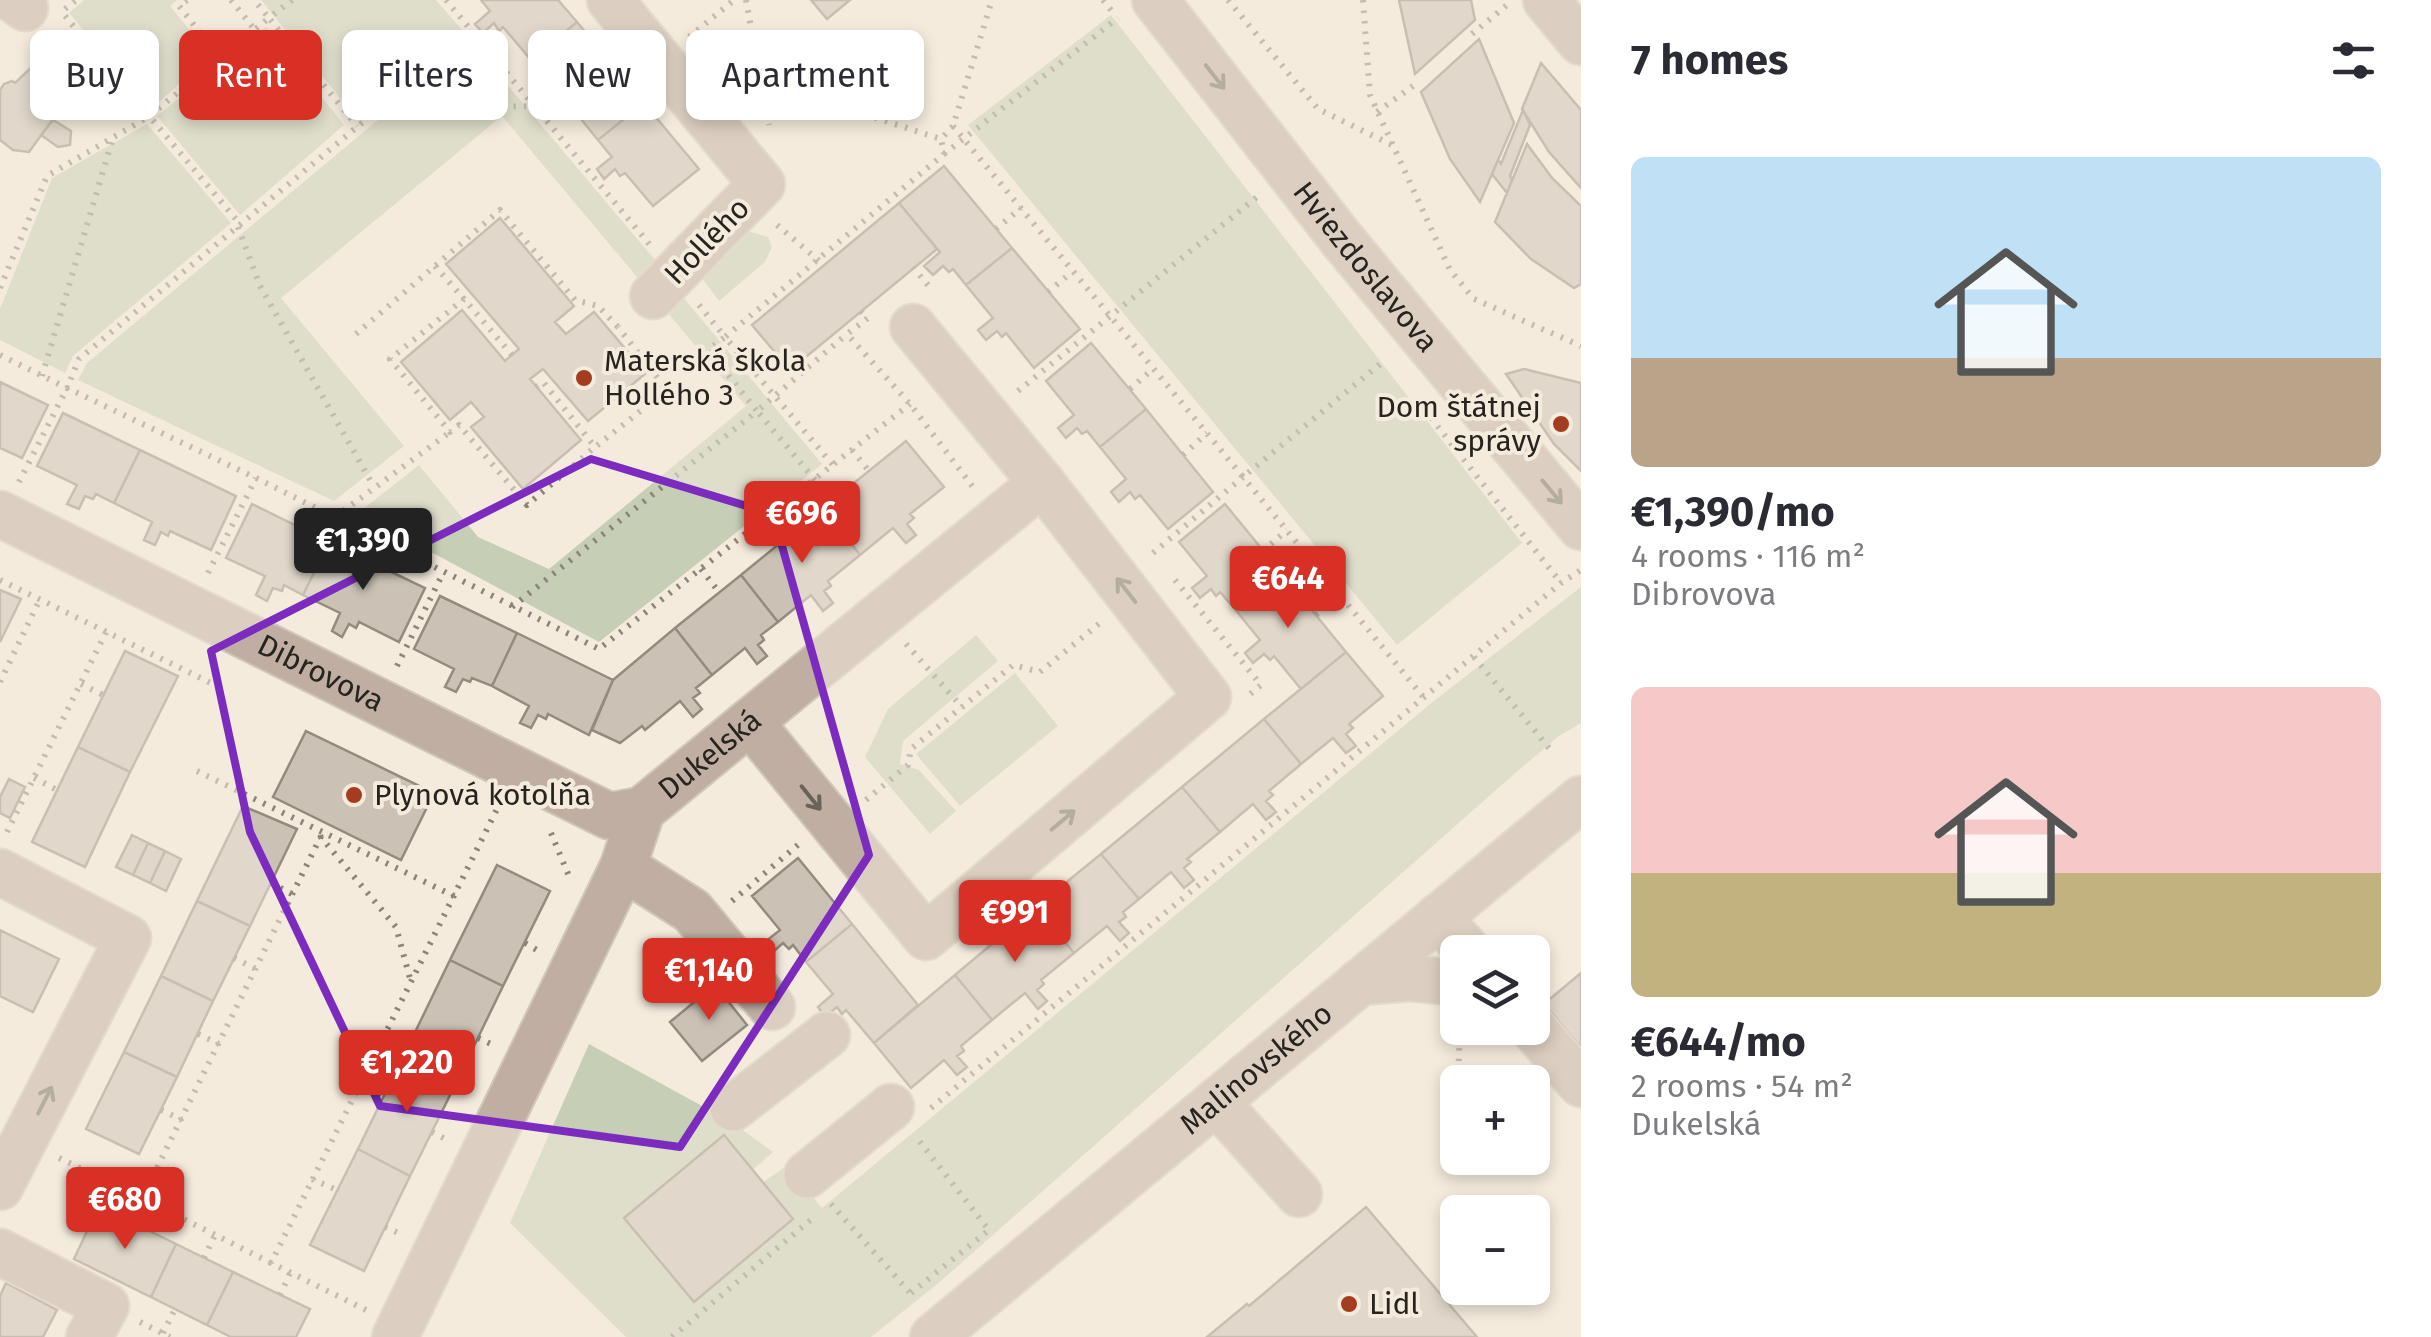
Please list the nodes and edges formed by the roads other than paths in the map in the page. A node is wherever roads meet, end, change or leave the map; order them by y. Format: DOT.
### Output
graph roads {
  1 [pos="610,0"];
  2 [pos="1527,2"];
  3 [pos="1136,9"];
  4 [pos="1581,42"];
  5 [pos="664,286"];
  6 [pos="925,311"];
  7 [pos="1042,483"];
  8 [pos="8,500"];
  9 [pos="1581,527"];
  10 [pos="750,722"];
  11 [pos="1581,800"];
  12 [pos="642,810"];
  13 [pos="623,867"];
  14 [pos="0,872"];
  15 [pos="1438,918"];
  16 [pos="1454,935"];
  17 [pos="1440,981"];
  18 [pos="1360,982"];
  19 [pos="772,1007"];
  20 [pos="827,1035"];
  21 [pos="1547,1045"];
  22 [pos="1581,1084"];
  23 [pos="1216,1102"];
  24 [pos="733,1108"];
  25 [pos="907,1116"];
  26 [pos="808,1175"];
  27 [pos="0,1186"];
  28 [pos="1299,1194"];
  29 [pos="0,1252"];
  30 [pos="925,1319"];
  31 [pos="386,1326"];
  32 [pos="89,1337"];
  1 -- 5 [label="street, Hollého"];
  2 -- 4 [label="street"];
  3 -- 9 [label="street, Hviezdoslavova, one-way"];
  6 -- 7 [label="street"];
  7 -- 10 [label="street, Dukelská"];
  10 -- 7 [label="street, one-way"];
  8 -- 12 [label="street, Dibrovova"];
  10 -- 12 [label="street, Dukelská"];
  11 -- 15 [label="street, Malinovského"];
  12 -- 13 [label="street, Dukelská"];
  13 -- 19 [label="street"];
  13 -- 31 [label="street, Dukelská"];
  27 -- 14 [label="street, one-way"];
  15 -- 16 [label="street"];
  15 -- 18 [label="street, Malinovského"];
  17 -- 18 [label="street"];
  18 -- 23 [label="street, Malinovského"];
  20 -- 24 [label="street"];
  21 -- 22 [label="street"];
  23 -- 28 [label="street"];
  23 -- 30 [label="street, Malinovského"];
  25 -- 26 [label="street"];
  29 -- 32 [label="street"];
}
